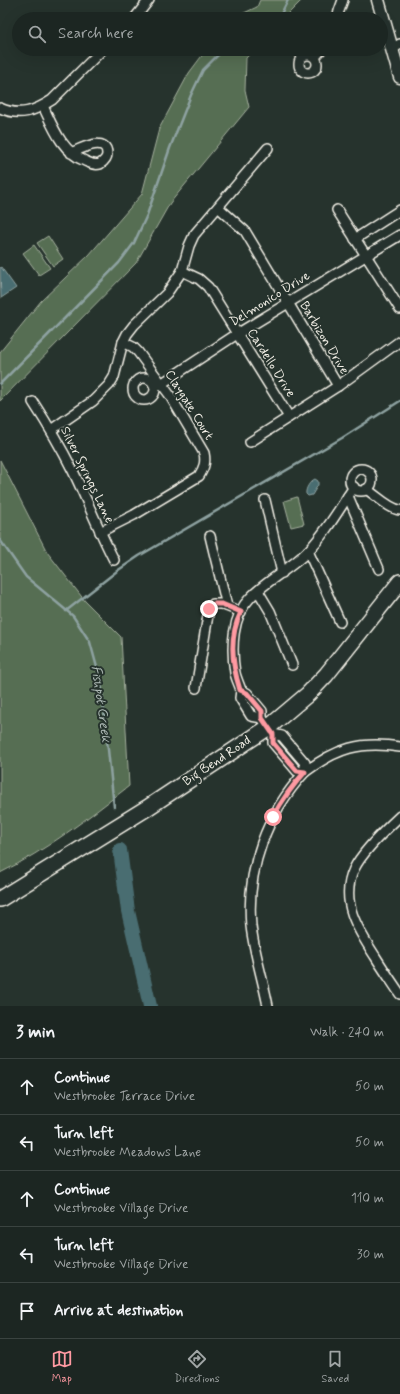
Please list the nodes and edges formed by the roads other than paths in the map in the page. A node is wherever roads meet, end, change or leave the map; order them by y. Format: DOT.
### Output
graph roads {
  1 [pos="149,0"];
  2 [pos="343,0"];
  3 [pos="378,0"];
  4 [pos="140,12"];
  5 [pos="339,12"];
  6 [pos="383,12"];
  7 [pos="388,26"];
  8 [pos="396,47"];
  9 [pos="96,56"];
  10 [pos="400,77"];
  11 [pos="43,106"];
  12 [pos="0,108"];
  13 [pos="268,148"];
  14 [pos="71,153"];
  15 [pos="218,207"];
  16 [pos="337,210"];
  17 [pos="400,210"];
  18 [pos="400,234"];
  19 [pos="355,239"];
  20 [pos="365,255"];
  21 [pos="182,271"];
  22 [pos="288,304"];
  23 [pos="400,309"];
  24 [pos="238,334"];
  25 [pos="400,341"];
  26 [pos="123,342"];
  27 [pos="158,385"];
  28 [pos="338,386"];
  29 [pos="33,402"];
  30 [pos="289,417"];
  31 [pos="51,430"];
  32 [pos="250,442"];
  33 [pos="354,487"];
  34 [pos="366,489"];
  35 [pos="348,496"];
  36 [pos="265,500"];
  37 [pos="400,510"];
  38 [pos="100,532"];
  39 [pos="210,536"];
  40 [pos="308,551"];
  41 [pos="114,560"];
  42 [pos="379,569"];
  43 [pos="282,573"];
  44 [pos="400,582"];
  45 [pos="258,591"];
  46 [pos="227,606"];
  47 [pos="241,612"];
  48 [pos="340,622"];
  49 [pos="292,665"];
  50 [pos="196,688"];
  51 [pos="268,726"];
  52 [pos="400,746"];
  53 [pos="305,772"];
  54 [pos="400,816"];
  55 [pos="0,900"];
  56 [pos="400,994"];
  57 [pos="268,1006"];
  1 -- 4 [label="street"];
  2 -- 5 [label="street"];
  3 -- 6 [label="street"];
  7 -- 8 [label="street"];
  8 -- 10 [label="street"];
  9 -- 11 [label="street"];
  11 -- 12 [label="street"];
  11 -- 14 [label="street"];
  13 -- 15 [label="street"];
  15 -- 21 [label="street"];
  15 -- 22 [label="street, Barbizon Drive"];
  16 -- 19 [label="street"];
  17 -- 19 [label="street"];
  18 -- 20 [label="street, Delmonico Drive"];
  19 -- 20 [label="street"];
  20 -- 22 [label="street, Delmonico Drive"];
  20 -- 23 [label="street"];
  21 -- 24 [label="street, Cardello Drive"];
  21 -- 26 [label="street"];
  22 -- 24 [label="street, Delmonico Drive"];
  22 -- 28 [label="street, Barbizon Drive"];
  24 -- 27 [label="street, Delmonico Drive"];
  24 -- 30 [label="street, Cardello Drive"];
  25 -- 28 [label="street"];
  26 -- 27 [label="street, Claygate Court"];
  26 -- 31 [label="street"];
  27 -- 38 [label="street, Claygate Court"];
  28 -- 30 [label="street"];
  29 -- 31 [label="street, Silver Springs Lane"];
  30 -- 32 [label="street"];
  31 -- 38 [label="street, Silver Springs Lane"];
  33 -- 34 [label="street"];
  33 -- 34 [label="street"];
  33 -- 35 [label="street"];
  34 -- 37 [label="street"];
  35 -- 40 [label="street"];
  35 -- 42 [label="street"];
  36 -- 43 [label="street"];
  38 -- 41 [label="street, Silver Springs Lane"];
  39 -- 46 [label="street"];
  40 -- 43 [label="street"];
  40 -- 48 [label="street"];
  43 -- 45 [label="street"];
  44 -- 51 [label="main road, Big Bend Road"];
  45 -- 47 [label="street"];
  45 -- 49 [label="street"];
  46 -- 47 [label="street"];
  46 -- 50 [label="street"];
  47 -- 51 [label="street"];
  51 -- 53 [label="street"];
  51 -- 55 [label="main road, Big Bend Road"];
  52 -- 53 [label="street"];
  53 -- 57 [label="street"];
  54 -- 56 [label="street"];
}
